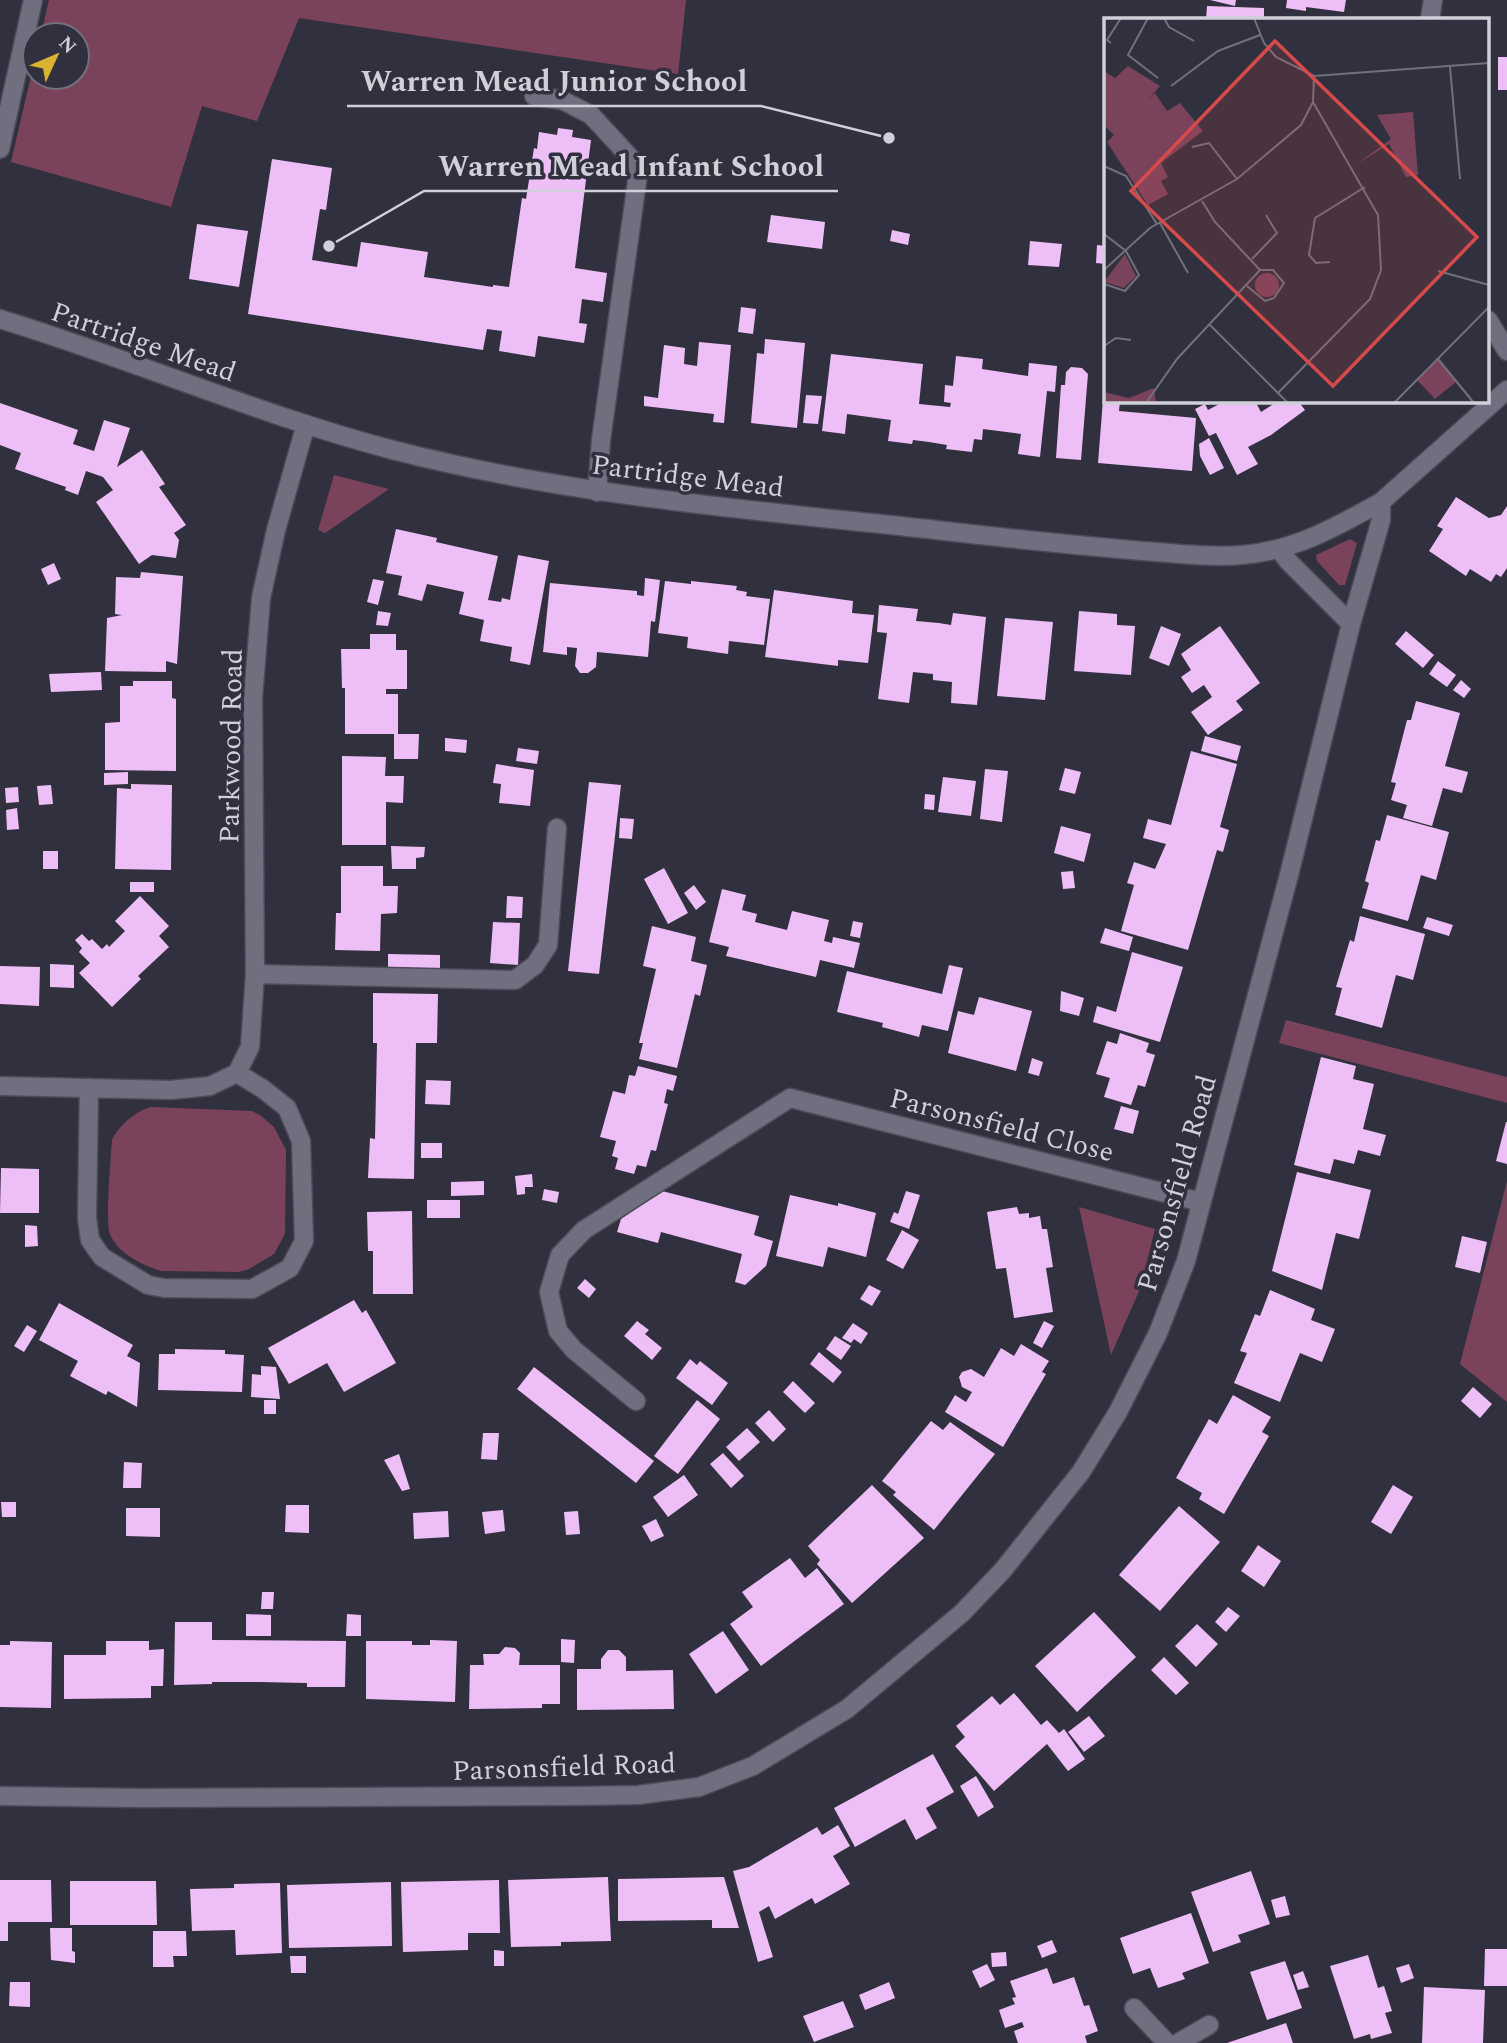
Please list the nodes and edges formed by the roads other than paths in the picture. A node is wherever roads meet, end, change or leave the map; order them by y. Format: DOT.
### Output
graph roads {
  1 [pos="33,0"];
  2 [pos="1433,0"];
  3 [pos="1430,18"];
  4 [pos="534,96"];
  5 [pos="0,149"];
  6 [pos="0,319"];
  7 [pos="1490,323"];
  8 [pos="1507,351"];
  9 [pos="1507,390"];
  10 [pos="306,424"];
  11 [pos="597,492"];
  12 [pos="1381,502"];
  13 [pos="1280,550"];
  14 [pos="1351,624"];
  15 [pos="557,828"];
  16 [pos="255,974"];
  17 [pos="237,1073"];
  18 [pos="0,1086"];
  19 [pos="89,1088"];
  20 [pos="1201,1202"];
  21 [pos="636,1401"];
  22 [pos="0,1796"];
  23 [pos="1133,2008"];
  24 [pos="1209,2025"];
  25 [pos="1167,2043"];
  26 [pos="1178,2043"];
  1 -- 5 [label="street"];
  2 -- 3 [label="street"];
  4 -- 11 [label="street"];
  6 -- 10 [label="street, Partridge Mead"];
  7 -- 8 [label="street"];
  9 -- 12 [label="street"];
  10 -- 11 [label="street, Partridge Mead"];
  10 -- 16 [label="street, Parkwood Road"];
  11 -- 13 [label="street, Partridge Mead"];
  12 -- 13 [label="street, Partridge Mead"];
  12 -- 14 [label="street, Parsonsfield Road"];
  13 -- 14 [label="street"];
  14 -- 20 [label="street, Parsonsfield Road"];
  15 -- 16 [label="street"];
  16 -- 17 [label="street, Parkwood Road"];
  17 -- 19 [label="street"];
  17 -- 19 [label="street"];
  18 -- 19 [label="street"];
  20 -- 21 [label="street, Parsonsfield Close"];
  20 -- 22 [label="street, Parsonsfield Road"];
  23 -- 25 [label="street"];
  24 -- 26 [label="street"];
}
